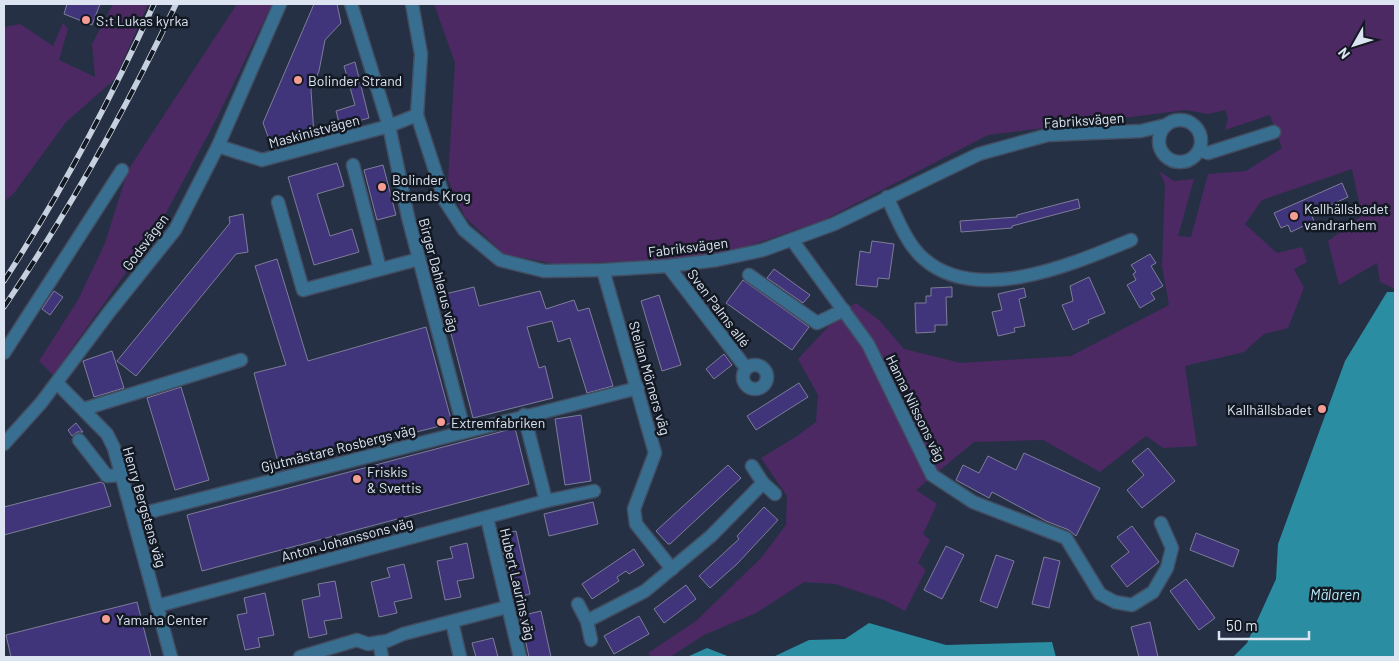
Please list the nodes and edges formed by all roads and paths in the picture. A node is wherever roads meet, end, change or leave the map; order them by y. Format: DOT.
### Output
graph roads {
  1 [pos="280,4"];
  2 [pos="351,4"];
  3 [pos="412,4"];
  4 [pos="417,115"];
  5 [pos="1166,125"];
  6 [pos="389,126"];
  7 [pos="1141,131"];
  8 [pos="1274,132"];
  9 [pos="218,146"];
  10 [pos="1160,149"];
  11 [pos="1199,150"];
  12 [pos="353,165"];
  13 [pos="122,170"];
  14 [pos="887,197"];
  15 [pos="278,202"];
  16 [pos="792,240"];
  17 [pos="1131,240"];
  18 [pos="419,259"];
  19 [pos="668,266"];
  20 [pos="380,269"];
  21 [pos="603,270"];
  22 [pos="749,275"];
  23 [pos="844,310"];
  24 [pos="4,353"];
  25 [pos="241,360"];
  26 [pos="746,368"];
  27 [pos="56,383"];
  28 [pos="638,388"];
  29 [pos="84,409"];
  30 [pos="524,415"];
  31 [pos="464,430"];
  32 [pos="79,440"];
  33 [pos="4,444"];
  34 [pos="752,466"];
  35 [pos="121,475"];
  36 [pos="763,483"];
  37 [pos="594,491"];
  38 [pos="775,494"];
  39 [pos="546,501"];
  40 [pos="133,516"];
  41 [pos="487,518"];
  42 [pos="1161,523"];
  43 [pos="672,569"];
  44 [pos="578,604"];
  45 [pos="157,606"];
  46 [pos="507,606"];
  47 [pos="587,621"];
  48 [pos="452,622"];
  49 [pos="591,640"];
  50 [pos="379,642"];
  51 [pos="322,654"];
  52 [pos="171,657"];
  53 [pos="300,657"];
  54 [pos="382,657"];
  55 [pos="460,657"];
  56 [pos="520,657"];
  1 -- 9 [label="street, Godsvägen"];
  2 -- 6 [label="street, Birger Dahlerus väg"];
  3 -- 4 [label="street, Fabriksvägen"];
  4 -- 6 [label="street"];
  4 -- 21 [label="street, Fabriksvägen"];
  5 -- 7 [label="street, Fabriksvägen"];
  5 -- 10 [label="street"];
  5 -- 11 [label="street, Fabriksvägen"];
  6 -- 9 [label="street, Maskinistvägen"];
  6 -- 18 [label="street, Birger Dahlerus väg"];
  7 -- 10 [label="street, Fabriksvägen"];
  7 -- 14 [label="street, Fabriksvägen"];
  8 -- 11 [label="street"];
  9 -- 27 [label="street, Godsvägen"];
  10 -- 11 [label="street, Fabriksvägen"];
  12 -- 20 [label="street"];
  13 -- 24 [label="street"];
  14 -- 16 [label="street, Fabriksvägen"];
  14 -- 17 [label="street"];
  15 -- 20 [label="street"];
  16 -- 19 [label="street, Fabriksvägen"];
  16 -- 23 [label="street, Hanna Nilssons väg"];
  18 -- 20 [label="street"];
  18 -- 31 [label="street, Birger Dahlerus väg"];
  19 -- 21 [label="street, Fabriksvägen"];
  19 -- 26 [label="street, Sven Palms allé"];
  21 -- 28 [label="street, Stellan Mörners väg"];
  22 -- 23 [label="street"];
  23 -- 42 [label="street, Hanna Nilssons väg"];
  25 -- 29 [label="street"];
  27 -- 29 [label="street, Henry Bergstens väg"];
  27 -- 33 [label="street, Godsvägen"];
  28 -- 30 [label="street, Gjutmästare Rosbergs väg"];
  28 -- 43 [label="street, Stellan Mörners väg"];
  29 -- 35 [label="street, Henry Bergstens väg"];
  30 -- 31 [label="street, Gjutmästare Rosbergs väg"];
  30 -- 39 [label="street"];
  31 -- 40 [label="street, Gjutmästare Rosbergs väg"];
  32 -- 35 [label="street"];
  34 -- 36 [label="street"];
  35 -- 40 [label="street, Henry Bergstens väg"];
  36 -- 38 [label="street"];
  36 -- 43 [label="street"];
  37 -- 39 [label="street, Anton Johanssons väg"];
  39 -- 41 [label="street, Anton Johanssons väg"];
  40 -- 45 [label="street, Henry Bergstens väg"];
  41 -- 45 [label="street, Anton Johanssons väg"];
  41 -- 46 [label="street, Hubert Laurins väg"];
  43 -- 47 [label="street"];
  44 -- 47 [label="street"];
  45 -- 52 [label="street, Henry Bergstens väg"];
  46 -- 48 [label="street"];
  46 -- 56 [label="street, Hubert Laurins väg"];
  47 -- 49 [label="street"];
  48 -- 50 [label="street"];
  48 -- 55 [label="street"];
  50 -- 51 [label="street"];
  50 -- 54 [label="street"];
  51 -- 53 [label="street"];
}
